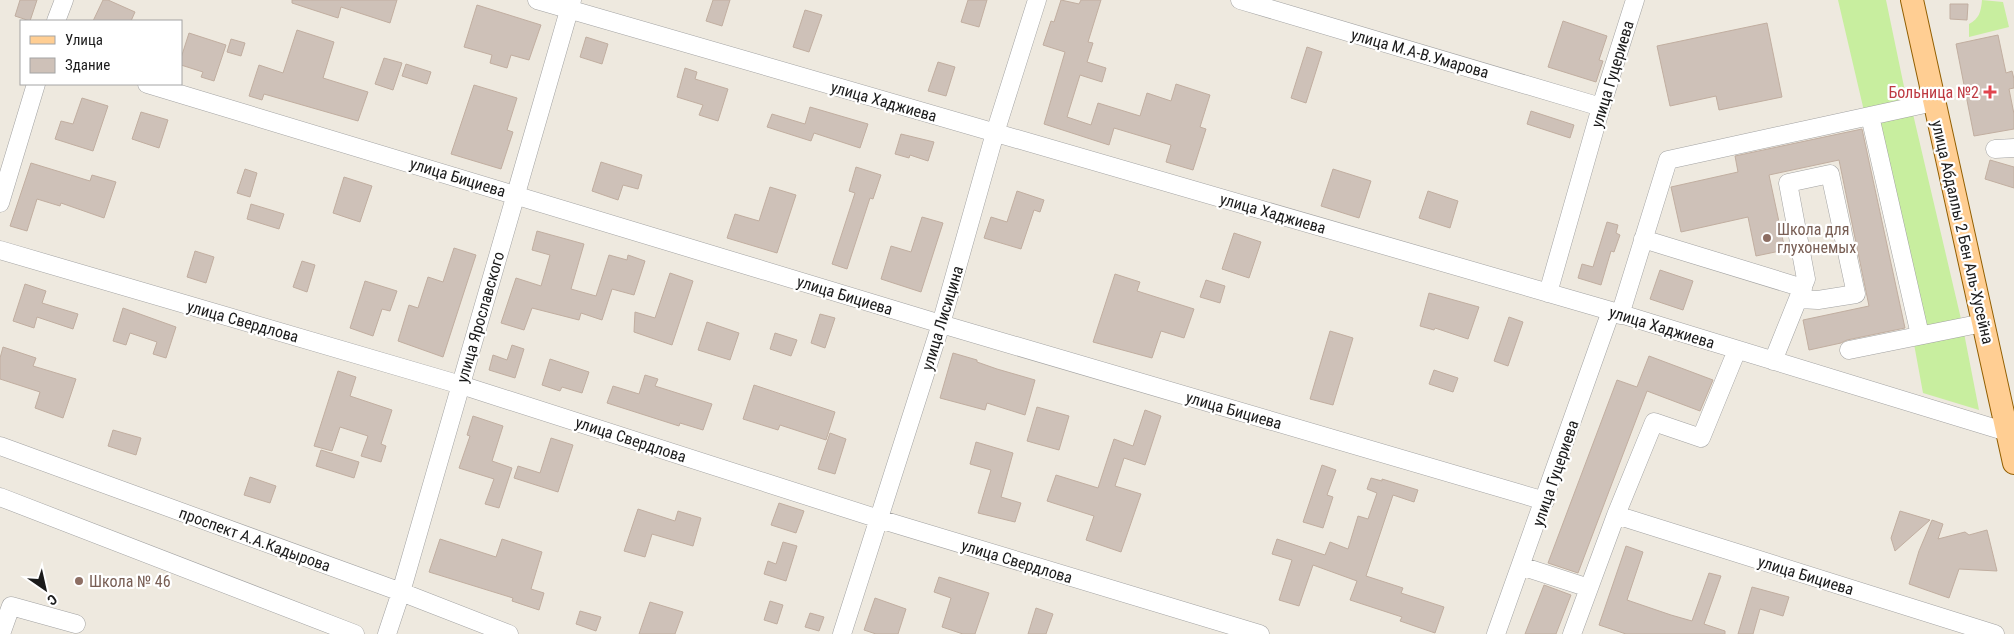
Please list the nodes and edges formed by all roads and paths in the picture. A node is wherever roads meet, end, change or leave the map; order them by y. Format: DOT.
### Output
graph roads {
  1 [pos="64,0"];
  2 [pos="537,0"];
  3 [pos="1037,0"];
  4 [pos="1240,0"];
  5 [pos="1635,0"];
  6 [pos="1912,0"];
  7 [pos="571,5"];
  8 [pos="56,20"];
  9 [pos="36,85"];
  10 [pos="150,85"];
  11 [pos="1934,102"];
  12 [pos="1601,107"];
  13 [pos="1870,116"];
  14 [pos="995,133"];
  15 [pos="2014,148"];
  16 [pos="1995,149"];
  17 [pos="516,195"];
  18 [pos="0,203"];
  19 [pos="1643,239"];
  20 [pos="0,250"];
  21 [pos="1548,293"];
  22 [pos="1800,293"];
  23 [pos="1616,313"];
  24 [pos="941,324"];
  25 [pos="1984,324"];
  26 [pos="1920,335"];
  27 [pos="1737,350"];
  28 [pos="1849,350"];
  29 [pos="1773,361"];
  30 [pos="461,385"];
  31 [pos="2008,432"];
  32 [pos="0,446"];
  33 [pos="2014,463"];
  34 [pos="0,497"];
  35 [pos="1545,501"];
  36 [pos="1616,515"];
  37 [pos="880,519"];
  38 [pos="1521,566"];
  39 [pos="1589,588"];
  40 [pos="401,592"];
  41 [pos="76,624"];
  42 [pos="1,634"];
  43 [pos="356,634"];
  44 [pos="387,634"];
  45 [pos="509,634"];
  46 [pos="842,634"];
  47 [pos="1260,634"];
  48 [pos="1496,634"];
  49 [pos="1572,634"];
  50 [pos="1995,634"];
  1 -- 8 [label="street"];
  2 -- 7 [label="street, улица Хаджиева"];
  3 -- 14 [label="street, улица Лисицина"];
  4 -- 12 [label="street, улица М.А-В.Умарова"];
  5 -- 12 [label="street, улица Гуцериева"];
  6 -- 11 [label="main road, улица Абдаллы 2 Бен Аль-Хусейна"];
  7 -- 14 [label="street, улица Хаджиева"];
  7 -- 17 [label="street, улица Ярославского"];
  9 -- 18 [label="street"];
  10 -- 17 [label="street, улица Бициева"];
  11 -- 13 [label="street"];
  11 -- 25 [label="main road, улица Абдаллы 2 Бен Аль-Хусейна"];
  12 -- 21 [label="street, улица Гуцериева"];
  13 -- 19 [label="street, улица Гуцериева"];
  13 -- 26 [label="street"];
  14 -- 21 [label="street, улица Хаджиева"];
  14 -- 24 [label="street, улица Лисицина"];
  15 -- 16 [label="street"];
  17 -- 24 [label="street, улица Бициева"];
  17 -- 30 [label="street, улица Ярославского"];
  19 -- 22 [label="street"];
  19 -- 23 [label="street, улица Гуцериева"];
  20 -- 30 [label="street, улица Свердлова"];
  21 -- 23 [label="street, улица Хаджиева"];
  22 -- 22 [label="street"];
  22 -- 29 [label="street"];
  23 -- 27 [label="street, улица Хаджиева"];
  23 -- 35 [label="street, улица Гуцериева"];
  24 -- 35 [label="street, улица Бициева"];
  24 -- 37 [label="street, улица Лисицина"];
  25 -- 26 [label="street"];
  25 -- 31 [label="main road, улица Абдаллы 2 Бен Аль-Хусейна"];
  26 -- 28 [label="street"];
  27 -- 29 [label="street, улица Хаджиева"];
  27 -- 36 [label="street"];
  29 -- 31 [label="street, улица Хаджиева"];
  30 -- 37 [label="street, улица Свердлова"];
  30 -- 40 [label="street, улица Ярославского"];
  31 -- 33 [label="main road, улица Абдаллы 2 Бен Аль-Хусейна"];
  32 -- 40 [label="street, проспект А.А.Кадырова"];
  34 -- 43 [label="street"];
  35 -- 38 [label="street, улица Гуцериева"];
  36 -- 39 [label="street"];
  36 -- 50 [label="street, улица Бициева"];
  37 -- 46 [label="street, улица Лисицина"];
  37 -- 47 [label="street, улица Свердлова"];
  38 -- 39 [label="street"];
  38 -- 48 [label="street, улица Гуцериева"];
  39 -- 49 [label="street"];
  40 -- 44 [label="street, улица Ярославского"];
  40 -- 45 [label="street, проспект А.А.Кадырова"];
  41 -- 42 [label="street"];
}
